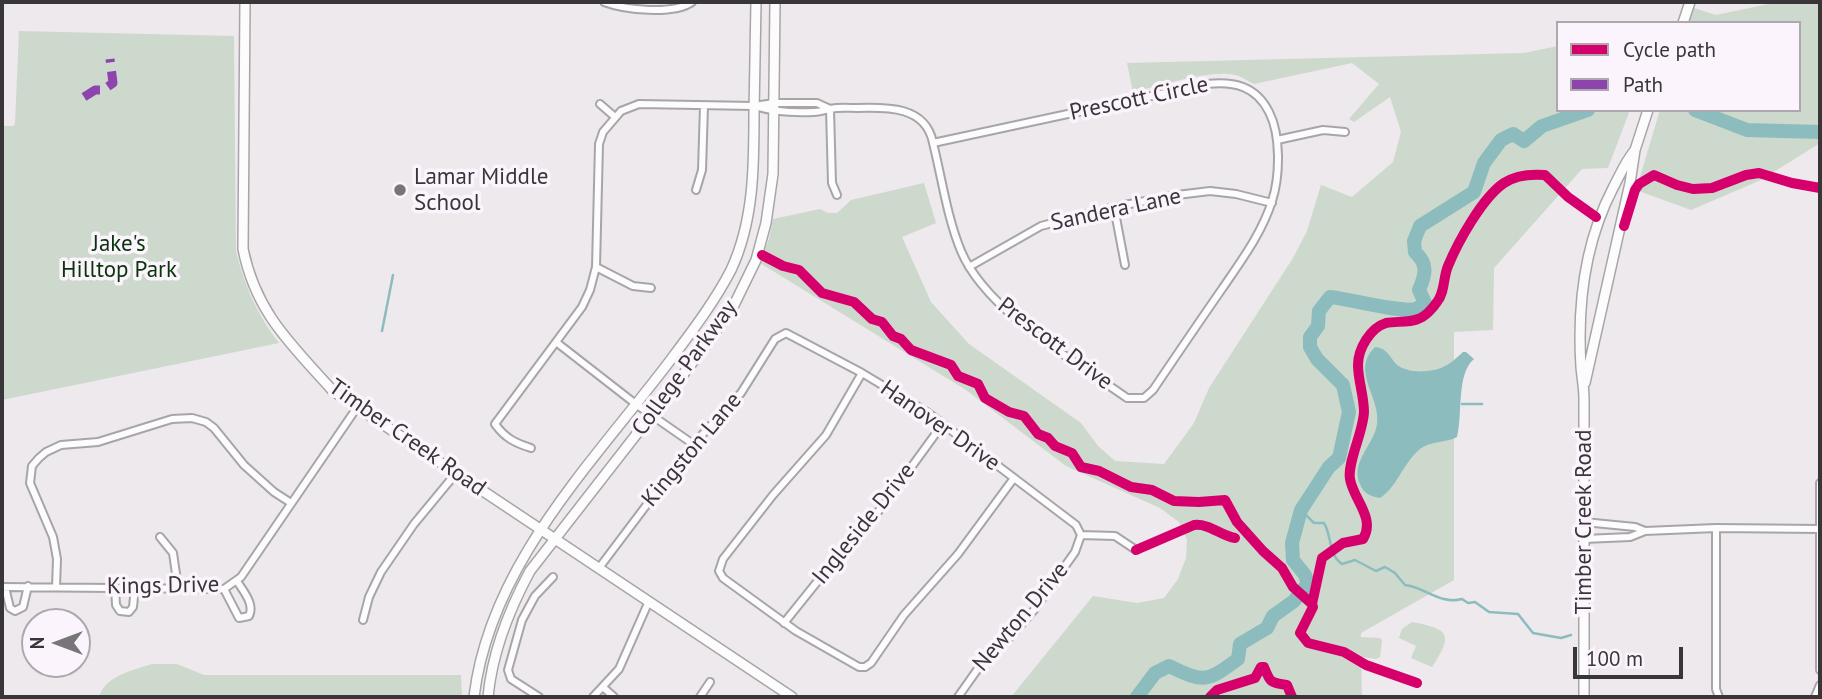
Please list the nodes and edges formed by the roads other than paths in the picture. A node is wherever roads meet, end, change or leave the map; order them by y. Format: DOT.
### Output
graph roads {
  1 [pos="245,2"];
  2 [pos="604,2"];
  3 [pos="692,2"];
  4 [pos="756,2"];
  5 [pos="775,2"];
  6 [pos="1690,2"];
  7 [pos="1684,21"];
  8 [pos="600,104"];
  9 [pos="704,106"];
  10 [pos="754,106"];
  11 [pos="774,107"];
  12 [pos="830,109"];
  13 [pos="1647,112"];
  14 [pos="615,117"];
  15 [pos="1345,132"];
  16 [pos="1277,140"];
  17 [pos="933,143"];
  18 [pos="1635,150"];
  19 [pos="696,190"];
  20 [pos="836,195"];
  21 [pos="1272,203"];
  22 [pos="1114,207"];
  23 [pos="1125,265"];
  24 [pos="596,267"];
  25 [pos="969,267"];
  26 [pos="651,288"];
  27 [pos="786,333"];
  28 [pos="556,342"];
  29 [pos="862,373"];
  30 [pos="1583,388"];
  31 [pos="1150,393"];
  32 [pos="636,405"];
  33 [pos="359,406"];
  34 [pos="652,415"];
  35 [pos="942,425"];
  36 [pos="693,444"];
  37 [pos="531,448"];
  38 [pos="457,472"];
  39 [pos="1014,478"];
  40 [pos="1820,483"];
  41 [pos="291,503"];
  42 [pos="1584,522"];
  43 [pos="1716,528"];
  44 [pos="1820,529"];
  45 [pos="541,530"];
  46 [pos="1645,531"];
  47 [pos="1080,535"];
  48 [pos="160,537"];
  49 [pos="1584,539"];
  50 [pos="555,540"];
  51 [pos="1136,550"];
  52 [pos="599,568"];
  53 [pos="553,577"];
  54 [pos="237,581"];
  55 [pos="28,586"];
  56 [pos="3,587"];
  57 [pos="56,587"];
  58 [pos="115,587"];
  59 [pos="135,587"];
  60 [pos="178,587"];
  61 [pos="223,589"];
  62 [pos="649,601"];
  63 [pos="363,620"];
  64 [pos="784,623"];
  65 [pos="1820,631"];
  66 [pos="1820,670"];
  67 [pos="710,682"];
  68 [pos="1820,685"];
  69 [pos="604,688"];
  70 [pos="474,697"];
  71 [pos="488,697"];
  72 [pos="539,697"];
  73 [pos="593,697"];
  74 [pos="614,697"];
  75 [pos="700,697"];
  76 [pos="792,697"];
  77 [pos="958,697"];
  78 [pos="1584,697"];
  79 [pos="1718,697"];
  80 [pos="1815,697"];
  1 -- 33 [label="street, Timber Creek Road"];
  2 -- 3 [label="street"];
  4 -- 10 [label="street, College Parkway"];
  5 -- 11 [label="street, College Parkway"];
  6 -- 7 [label="street"];
  8 -- 14 [label="street"];
  9 -- 10 [label="street, Prescott Drive"];
  9 -- 14 [label="street, Prescott Drive"];
  9 -- 19 [label="street"];
  10 -- 11 [label="street, Prescott Drive"];
  10 -- 32 [label="street, College Parkway"];
  11 -- 12 [label="street, Prescott Drive"];
  11 -- 34 [label="street, College Parkway"];
  12 -- 17 [label="street, Prescott Drive"];
  12 -- 20 [label="street"];
  13 -- 18 [label="street, Timber Creek Road"];
  14 -- 24 [label="street"];
  15 -- 16 [label="street"];
  16 -- 17 [label="street, Prescott Circle"];
  16 -- 21 [label="street, Prescott Circle"];
  17 -- 25 [label="street, Prescott Drive"];
  18 -- 30 [label="street, Timber Creek Road"];
  18 -- 30 [label="street, Timber Creek Road"];
  21 -- 22 [label="street, Sandera Lane"];
  21 -- 31 [label="street, Prescott Circle"];
  22 -- 23 [label="street"];
  22 -- 25 [label="street, Sandera Lane"];
  24 -- 26 [label="street"];
  24 -- 28 [label="street"];
  25 -- 31 [label="street, Prescott Drive"];
  27 -- 29 [label="street, Hanover Drive"];
  27 -- 36 [label="street, Kingston Lane"];
  28 -- 32 [label="street"];
  28 -- 37 [label="street"];
  29 -- 35 [label="street, Hanover Drive"];
  29 -- 64 [label="street"];
  30 -- 42 [label="street, Timber Creek Road"];
  32 -- 34 [label="street"];
  32 -- 45 [label="street, College Parkway"];
  33 -- 38 [label="street, Timber Creek Road"];
  33 -- 41 [label="street, Kings Drive"];
  34 -- 36 [label="street"];
  34 -- 50 [label="street, College Parkway"];
  35 -- 39 [label="street, Hanover Drive"];
  35 -- 64 [label="street, Ingleside Drive"];
  36 -- 52 [label="street, Kingston Lane"];
  38 -- 45 [label="street, Timber Creek Road"];
  38 -- 63 [label="street"];
  39 -- 47 [label="street, Hanover Drive"];
  39 -- 64 [label="street"];
  40 -- 44 [label="street"];
  41 -- 54 [label="street, Kings Drive"];
  41 -- 57 [label="street"];
  42 -- 46 [label="street"];
  42 -- 49 [label="street, Timber Creek Road"];
  43 -- 44 [label="street"];
  43 -- 46 [label="street"];
  43 -- 79 [label="street"];
  44 -- 65 [label="street"];
  45 -- 50 [label="street, Timber Creek Road"];
  45 -- 70 [label="street, College Parkway"];
  46 -- 49 [label="street"];
  47 -- 51 [label="street"];
  47 -- 77 [label="street, Newton Drive"];
  48 -- 60 [label="street"];
  49 -- 78 [label="street, Timber Creek Road"];
  50 -- 52 [label="street, Timber Creek Road"];
  50 -- 71 [label="street, College Parkway"];
  52 -- 62 [label="street, Timber Creek Road"];
  53 -- 72 [label="street"];
  54 -- 61 [label="street, Kings Drive"];
  54 -- 61 [label="street"];
  55 -- 56 [label="street, Kings Drive"];
  55 -- 56 [label="street"];
  55 -- 57 [label="street, Kings Drive"];
  57 -- 58 [label="street, Kings Drive"];
  58 -- 59 [label="street, Kings Drive"];
  58 -- 59 [label="street"];
  59 -- 60 [label="street, Kings Drive"];
  60 -- 61 [label="street, Kings Drive"];
  62 -- 69 [label="street"];
  62 -- 76 [label="street, Timber Creek Road"];
  65 -- 66 [label="street"];
  67 -- 75 [label="street"];
  68 -- 80 [label="street"];
  69 -- 73 [label="street"];
  69 -- 74 [label="street"];
}
